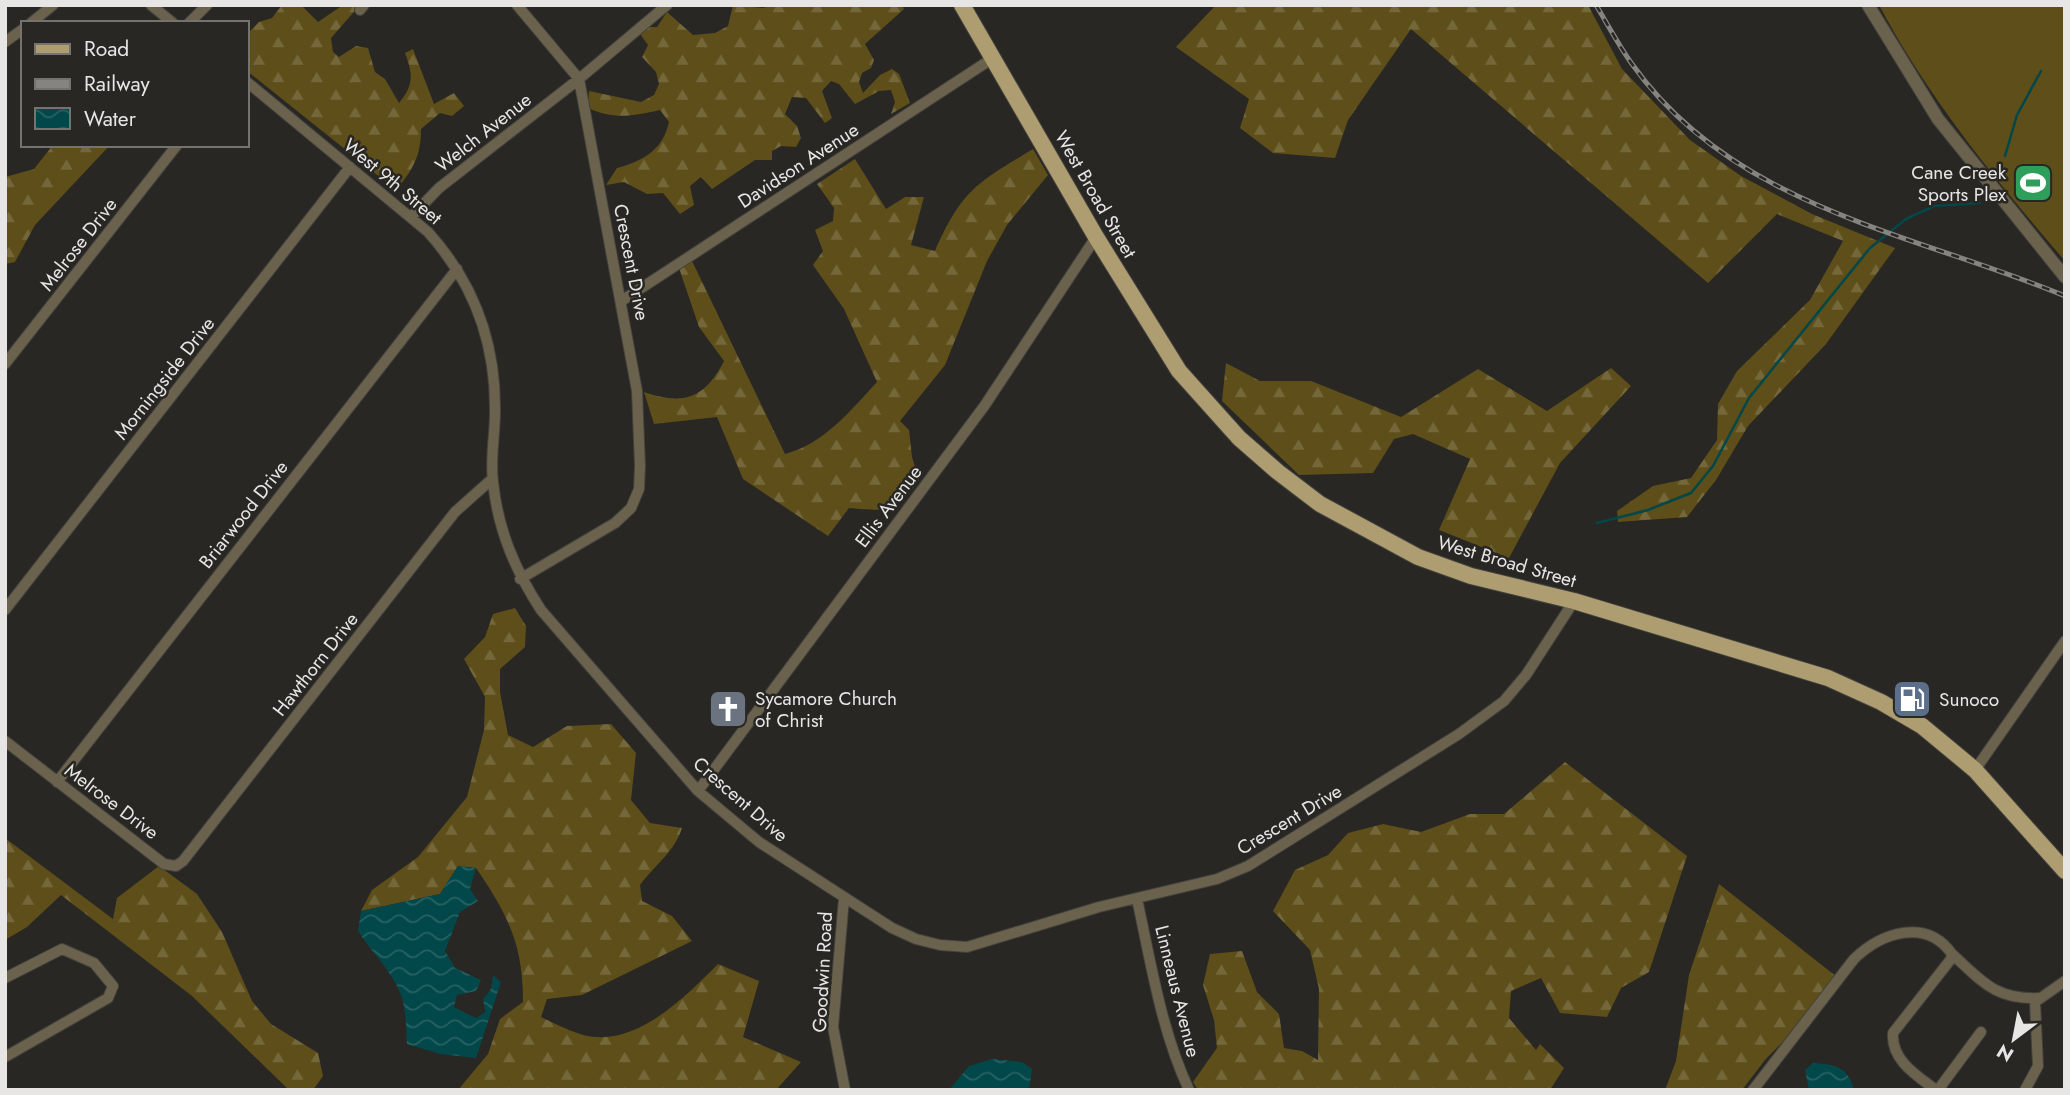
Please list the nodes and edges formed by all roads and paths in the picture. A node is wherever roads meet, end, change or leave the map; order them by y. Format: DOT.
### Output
graph roads {
  1 [pos="54,5"];
  2 [pos="151,5"];
  3 [pos="207,5"];
  4 [pos="517,5"];
  5 [pos="667,5"];
  6 [pos="962,5"];
  7 [pos="1868,5"];
  8 [pos="34,21"];
  9 [pos="171,21"];
  10 [pos="191,21"];
  11 [pos="21,30"];
  12 [pos="5,42"];
  13 [pos="993,58"];
  14 [pos="579,79"];
  15 [pos="248,83"];
  16 [pos="175,147"];
  17 [pos="350,167"];
  18 [pos="411,217"];
  19 [pos="1096,237"];
  20 [pos="457,269"];
  21 [pos="2065,277"];
  22 [pos="623,300"];
  23 [pos="5,365"];
  24 [pos="492,479"];
  25 [pos="520,579"];
  26 [pos="1574,601"];
  27 [pos="5,610"];
  28 [pos="2065,641"];
  29 [pos="5,741"];
  30 [pos="1975,770"];
  31 [pos="57,782"];
  32 [pos="698,791"];
  33 [pos="164,864"];
  34 [pos="2065,871"];
  35 [pos="844,898"];
  36 [pos="1137,899"];
  37 [pos="1952,954"];
  38 [pos="5,978"];
  39 [pos="2065,981"];
  40 [pos="2039,998"];
  41 [pos="1981,1032"];
  42 [pos="5,1057"];
  43 [pos="845,1090"];
  44 [pos="1189,1090"];
  45 [pos="1753,1090"];
  46 [pos="1937,1090"];
  47 [pos="2025,1090"];
  1 -- 8 [label="street"];
  2 -- 9 [label="street"];
  3 -- 10 [label="street"];
  4 -- 14 [label="street"];
  5 -- 14 [label="street"];
  6 -- 13 [label="main road, West Broad Street"];
  7 -- 21 [label="street"];
  11 -- 12 [label="street"];
  13 -- 19 [label="main road, West Broad Street"];
  13 -- 22 [label="street, Davidson Avenue"];
  14 -- 18 [label="street, Welch Avenue"];
  14 -- 22 [label="street, Crescent Drive"];
  15 -- 17 [label="street, West 9th Street"];
  16 -- 23 [label="street, Melrose Drive"];
  17 -- 18 [label="street, West 9th Street"];
  17 -- 27 [label="street, Morningside Drive"];
  18 -- 20 [label="street, West 9th Street"];
  19 -- 26 [label="main road, West Broad Street"];
  19 -- 32 [label="street, Ellis Avenue"];
  20 -- 24 [label="street, West 9th Street"];
  20 -- 31 [label="street, Briarwood Drive"];
  22 -- 25 [label="street, Crescent Drive"];
  24 -- 25 [label="street, West 9th Street"];
  24 -- 33 [label="street, Hawthorn Drive"];
  25 -- 32 [label="street, Crescent Drive"];
  26 -- 30 [label="main road, West Broad Street"];
  26 -- 36 [label="street, Crescent Drive"];
  28 -- 30 [label="street"];
  29 -- 31 [label="street, Melrose Drive"];
  30 -- 34 [label="main road, West Broad Street"];
  31 -- 33 [label="street, Melrose Drive"];
  32 -- 35 [label="street, Crescent Drive"];
  35 -- 36 [label="street, Crescent Drive"];
  35 -- 43 [label="street, Goodwin Road"];
  36 -- 44 [label="street, Linneaus Avenue"];
  37 -- 40 [label="street"];
  37 -- 45 [label="street"];
  37 -- 46 [label="street"];
  38 -- 42 [label="street"];
  39 -- 40 [label="street"];
  40 -- 47 [label="street"];
  41 -- 46 [label="street"];
}
